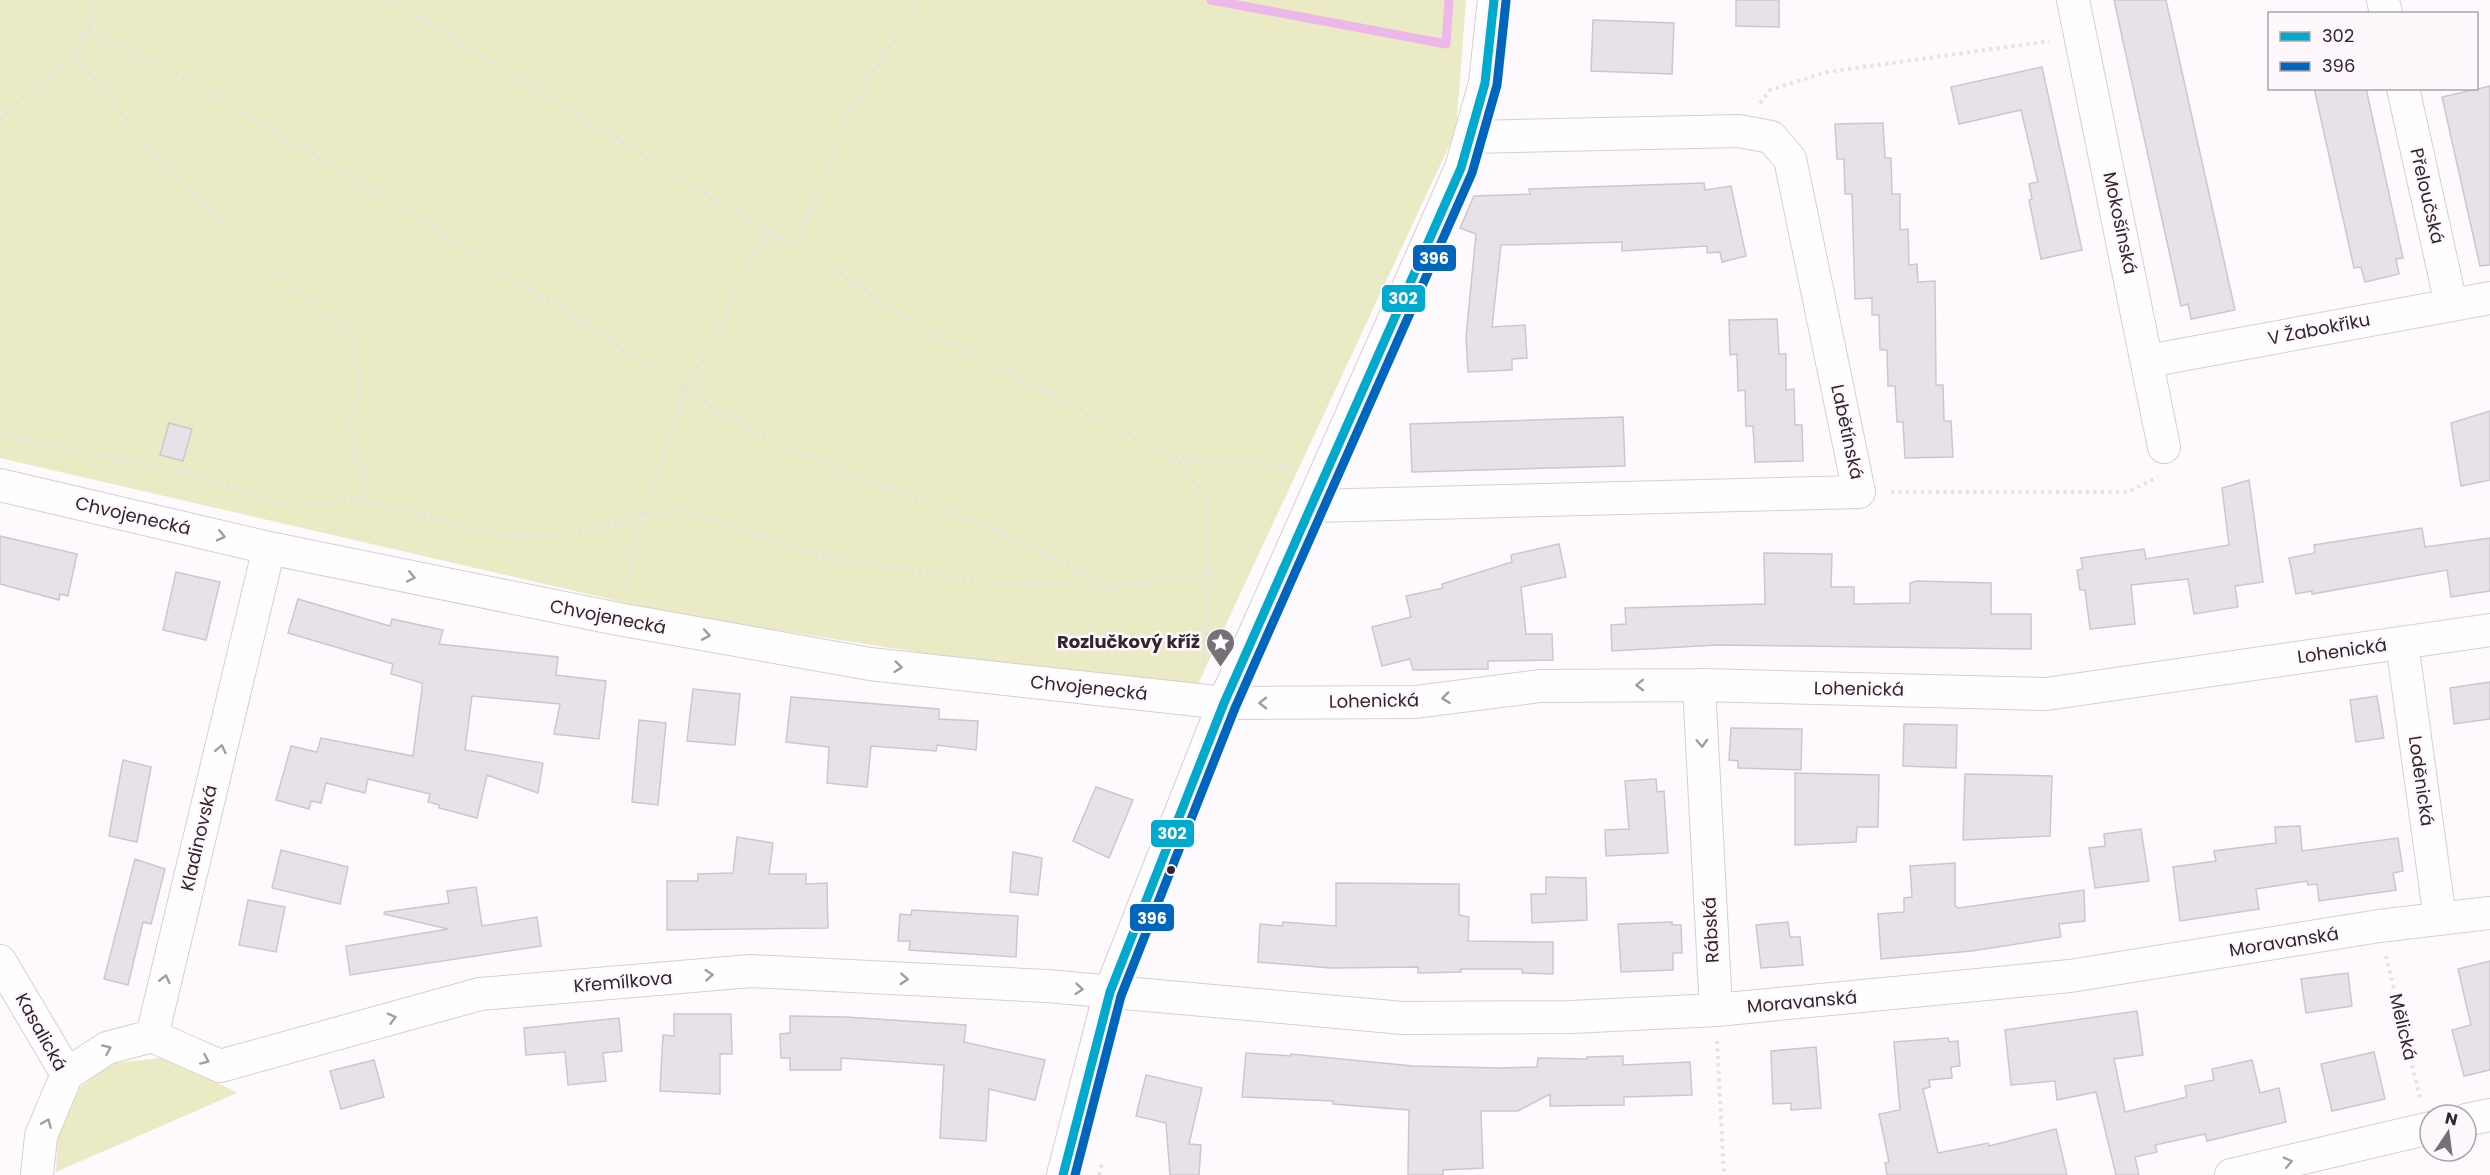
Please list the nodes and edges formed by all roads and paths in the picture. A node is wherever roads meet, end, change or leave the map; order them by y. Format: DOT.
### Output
graph roads {
  1 [pos="98,0"];
  2 [pos="391,0"];
  3 [pos="920,0"];
  4 [pos="1494,0"];
  5 [pos="2073,0"];
  6 [pos="88,30"];
  7 [pos="2080,36"];
  8 [pos="74,54"];
  9 [pos="2403,90"];
  10 [pos="0,119"];
  11 [pos="1739,131"];
  12 [pos="1471,137"];
  13 [pos="768,232"];
  14 [pos="796,244"];
  15 [pos="2490,297"];
  16 [pos="2451,304"];
  17 [pos="2148,361"];
  18 [pos="686,390"];
  19 [pos="0,434"];
  20 [pos="2164,447"];
  21 [pos="1174,457"];
  22 [pos="1329,469"];
  23 [pos="0,485"];
  24 [pos="1859,492"];
  25 [pos="361,500"];
  26 [pos="1312,506"];
  27 [pos="642,514"];
  28 [pos="269,548"];
  29 [pos="1210,574"];
  30 [pos="1114,587"];
  31 [pos="618,619"];
  32 [pos="2490,630"];
  33 [pos="2402,643"];
  34 [pos="1203,677"];
  35 [pos="1699,685"];
  36 [pos="1224,703"];
  37 [pos="2490,914"];
  38 [pos="2440,919"];
  39 [pos="2379,926"];
  40 [pos="0,961"];
  41 [pos="1110,992"];
  42 [pos="1716,1010"];
  43 [pos="152,1036"];
  44 [pos="68,1074"];
  45 [pos="2423,1103"];
  46 [pos="2418,1131"];
  47 [pos="37,1175"];
  48 [pos="1063,1175"];
  49 [pos="1724,1175"];
  50 [pos="2231,1175"];
  1 -- 6 [label="path"];
  2 -- 13 [label="path"];
  3 -- 14 [label="path"];
  4 -- 12 [label="street"];
  5 -- 7 [label="street, Mokošínská"];
  6 -- 8 [label="path"];
  6 -- 18 [label="path"];
  7 -- 11 [label="path"];
  7 -- 17 [label="street, Mokošínská"];
  8 -- 10 [label="path"];
  8 -- 25 [label="path"];
  9 -- 16 [label="street, Přeloučská"];
  11 -- 12 [label="street, Labětínská"];
  11 -- 24 [label="street, Labětínská"];
  12 -- 22 [label="street"];
  13 -- 14 [label="path"];
  13 -- 18 [label="path"];
  14 -- 21 [label="path"];
  15 -- 16 [label="street, V Žabokřiku"];
  16 -- 17 [label="street, V Žabokřiku"];
  17 -- 20 [label="street, Mokošínská"];
  18 -- 27 [label="path"];
  18 -- 30 [label="path"];
  19 -- 25 [label="path"];
  20 -- 24 [label="path"];
  21 -- 22 [label="path"];
  21 -- 29 [label="path"];
  22 -- 26 [label="street"];
  23 -- 28 [label="street, Chvojenecká, one-way"];
  24 -- 26 [label="street, Labětínská"];
  25 -- 27 [label="path"];
  26 -- 36 [label="street"];
  27 -- 30 [label="path"];
  27 -- 31 [label="path"];
  28 -- 31 [label="street, Chvojenecká, one-way"];
  43 -- 28 [label="street, Kladinovská, one-way"];
  29 -- 30 [label="path"];
  29 -- 34 [label="path"];
  31 -- 36 [label="street, Chvojenecká, one-way"];
  32 -- 33 [label="street, Lohenická"];
  33 -- 35 [label="street, Lohenická"];
  33 -- 38 [label="street, Loděnická"];
  35 -- 36 [label="street, Lohenická, one-way"];
  35 -- 42 [label="street, Rábská, one-way"];
  36 -- 41 [label="street"];
  37 -- 38 [label="street, Moravanská"];
  38 -- 39 [label="street, Moravanská"];
  39 -- 42 [label="street, Moravanská"];
  39 -- 45 [label="path, Mělická"];
  40 -- 44 [label="street, Kasalická"];
  41 -- 42 [label="street, Moravanská"];
  43 -- 41 [label="street, Křemílkova, one-way"];
  41 -- 48 [label="street"];
  42 -- 49 [label="path"];
  44 -- 43 [label="street, one-way"];
  47 -- 44 [label="street, Kasalická, one-way"];
  50 -- 46 [label="street, one-way"];
}
